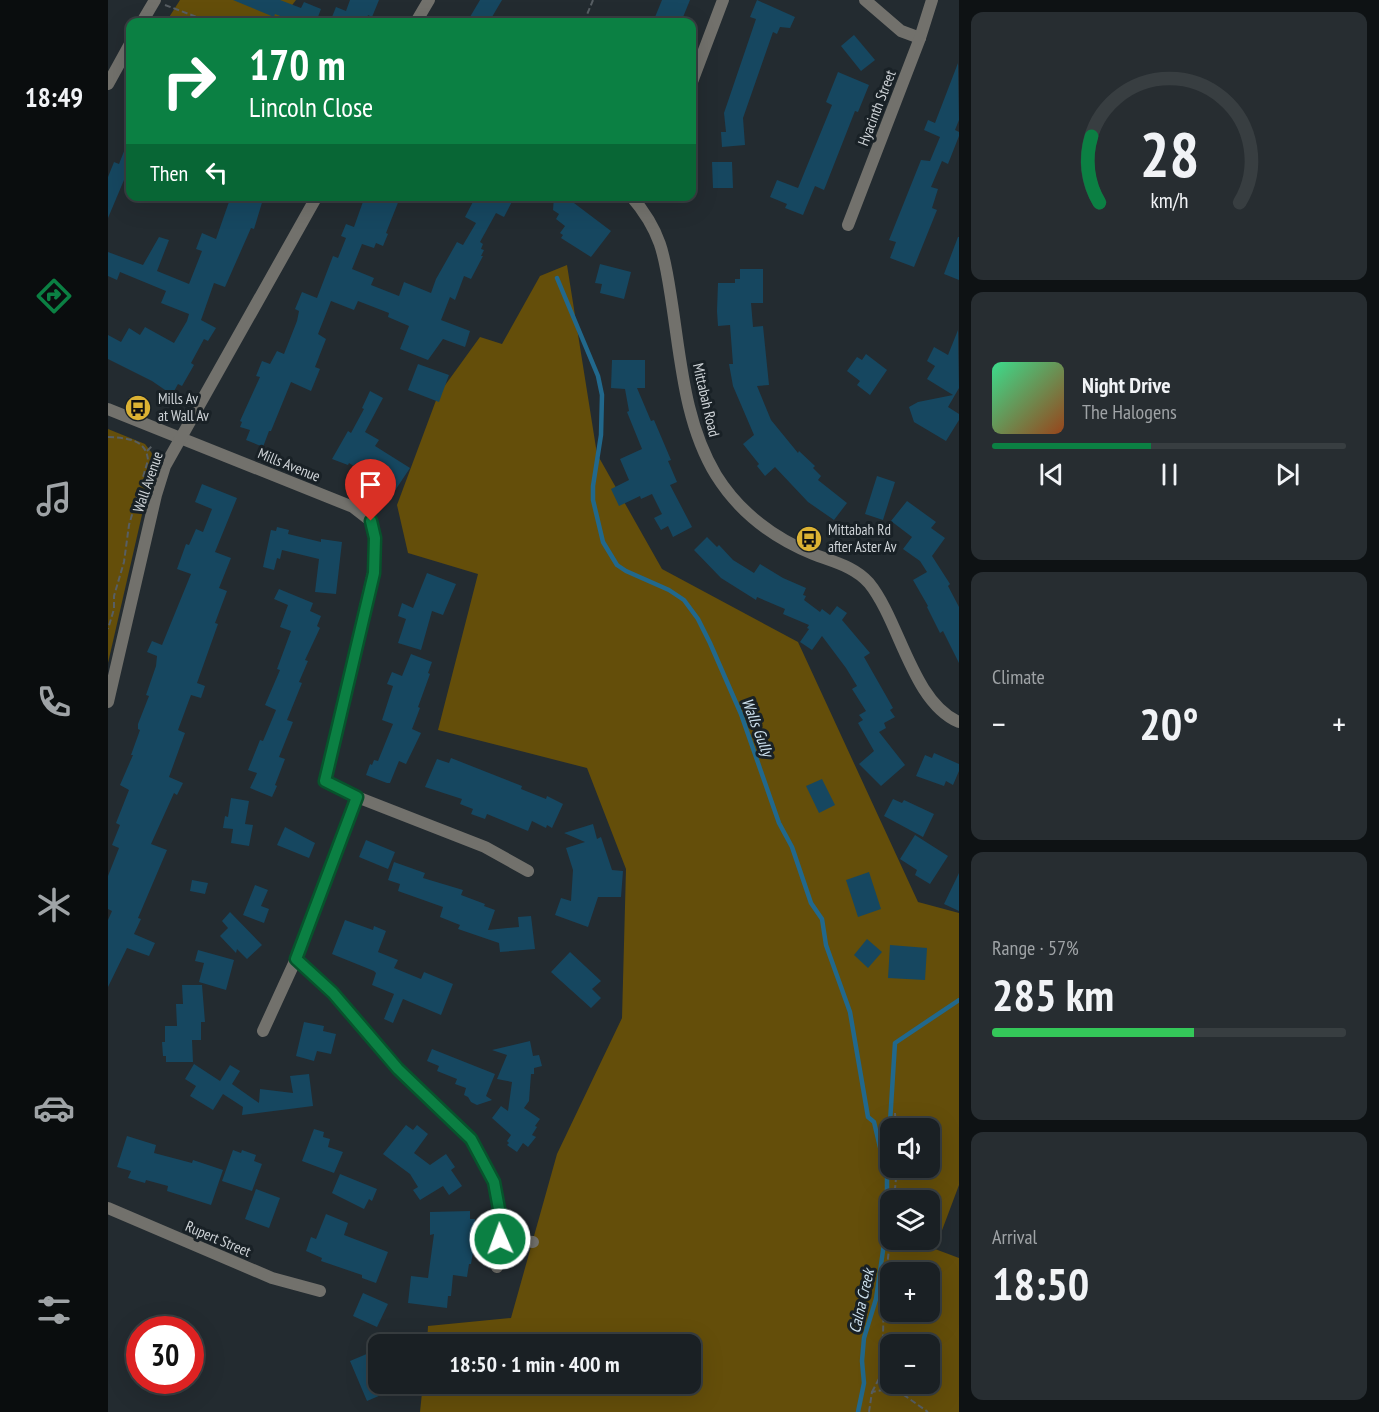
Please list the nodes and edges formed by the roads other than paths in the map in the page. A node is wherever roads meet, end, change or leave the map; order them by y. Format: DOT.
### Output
graph roads {
  1 [pos="429,0"];
  2 [pos="723,0"];
  3 [pos="865,0"];
  4 [pos="932,0"];
  5 [pos="155,1"];
  6 [pos="144,18"];
  7 [pos="418,18"];
  8 [pos="920,38"];
  9 [pos="126,51"];
  10 [pos="696,71"];
  11 [pos="108,84"];
  12 [pos="314,201"];
  13 [pos="635,201"];
  14 [pos="848,225"];
  15 [pos="108,409"];
  16 [pos="181,438"];
  17 [pos="108,702"];
  18 [pos="959,722"];
  19 [pos="357,797"];
  20 [pos="528,871"];
  21 [pos="296,959"];
  22 [pos="263,1031"];
  23 [pos="108,1209"];
  24 [pos="500,1239"];
  25 [pos="533,1242"];
  26 [pos="497,1268"];
  27 [pos="320,1291"];
  1 -- 7 [label="street"];
  2 -- 10 [label="street"];
  3 -- 8 [label="street"];
  4 -- 8 [label="street, Hyacinth Street"];
  5 -- 6 [label="street"];
  8 -- 14 [label="street, Hyacinth Street"];
  9 -- 11 [label="street"];
  12 -- 16 [label="street, Wall Avenue"];
  13 -- 18 [label="street, Mittabah Road"];
  15 -- 16 [label="street, Mills Avenue"];
  16 -- 17 [label="street, Wall Avenue"];
  16 -- 19 [label="street, Mills Avenue"];
  19 -- 20 [label="street, Mills Avenue"];
  19 -- 21 [label="street"];
  21 -- 22 [label="street"];
  21 -- 24 [label="street"];
  23 -- 27 [label="street, Rupert Street"];
  24 -- 25 [label="street"];
  24 -- 26 [label="street"];
}
